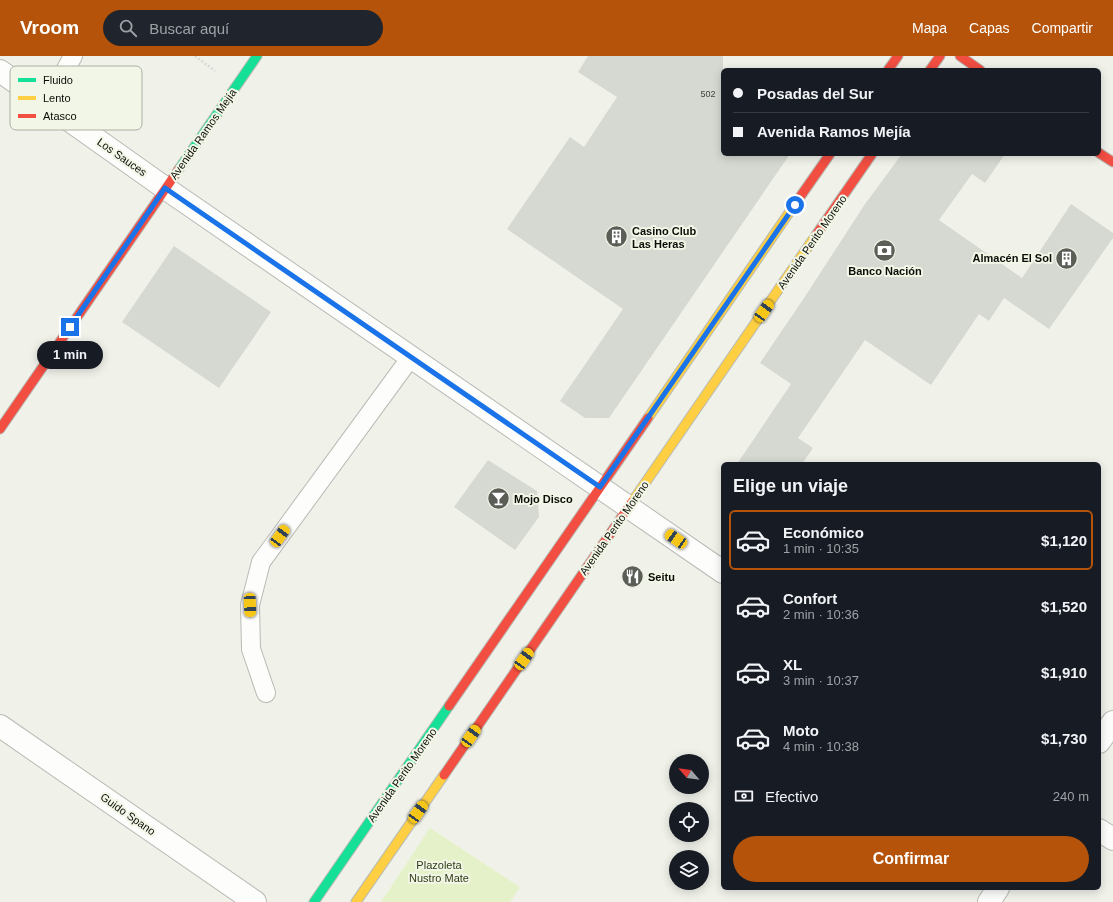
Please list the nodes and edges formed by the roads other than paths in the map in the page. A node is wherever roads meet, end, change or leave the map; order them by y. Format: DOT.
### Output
graph roads {
  1 [pos="73,56"];
  2 [pos="257,56"];
  3 [pos="898,56"];
  4 [pos="940,56"];
  5 [pos="960,56"];
  6 [pos="68,66"];
  7 [pos="889,68"];
  8 [pos="931,68"];
  9 [pos="977,68"];
  10 [pos="0,71"];
  11 [pos="10,78"];
  12 [pos="84,130"];
  13 [pos="1101,153"];
  14 [pos="829,156"];
  15 [pos="871,156"];
  16 [pos="1113,162"];
  17 [pos="165,188"];
  18 [pos="411,357"];
  19 [pos="0,429"];
  20 [pos="600,487"];
  21 [pos="629,507"];
  22 [pos="721,571"];
  23 [pos="266,693"];
  24 [pos="1113,722"];
  25 [pos="0,726"];
  26 [pos="1101,739"];
  27 [pos="1101,831"];
  28 [pos="1113,840"];
  29 [pos="997,890"];
  30 [pos="255,902"];
  31 [pos="314,902"];
  32 [pos="356,902"];
  33 [pos="989,902"];
  1 -- 6 [label="lane"];
  2 -- 17 [label="street, Avenida Ramos Mejía"];
  3 -- 7 [label="street"];
  4 -- 8 [label="street"];
  5 -- 9 [label="street"];
  10 -- 11 [label="street, Los Sauces"];
  12 -- 17 [label="street, Los Sauces"];
  13 -- 16 [label="street"];
  14 -- 20 [label="street, Avenida Perito Moreno"];
  15 -- 21 [label="street, Avenida Perito Moreno"];
  17 -- 18 [label="street, Los Sauces"];
  17 -- 19 [label="street, Avenida Ramos Mejía"];
  18 -- 20 [label="street, Los Sauces"];
  18 -- 23 [label="lane"];
  20 -- 21 [label="street, Los Sauces"];
  20 -- 31 [label="street, Avenida Perito Moreno"];
  21 -- 22 [label="street, Los Sauces"];
  21 -- 32 [label="street, Avenida Perito Moreno"];
  24 -- 26 [label="street"];
  25 -- 30 [label="street, Guido Spano"];
  27 -- 28 [label="street"];
  29 -- 33 [label="street"];
}
